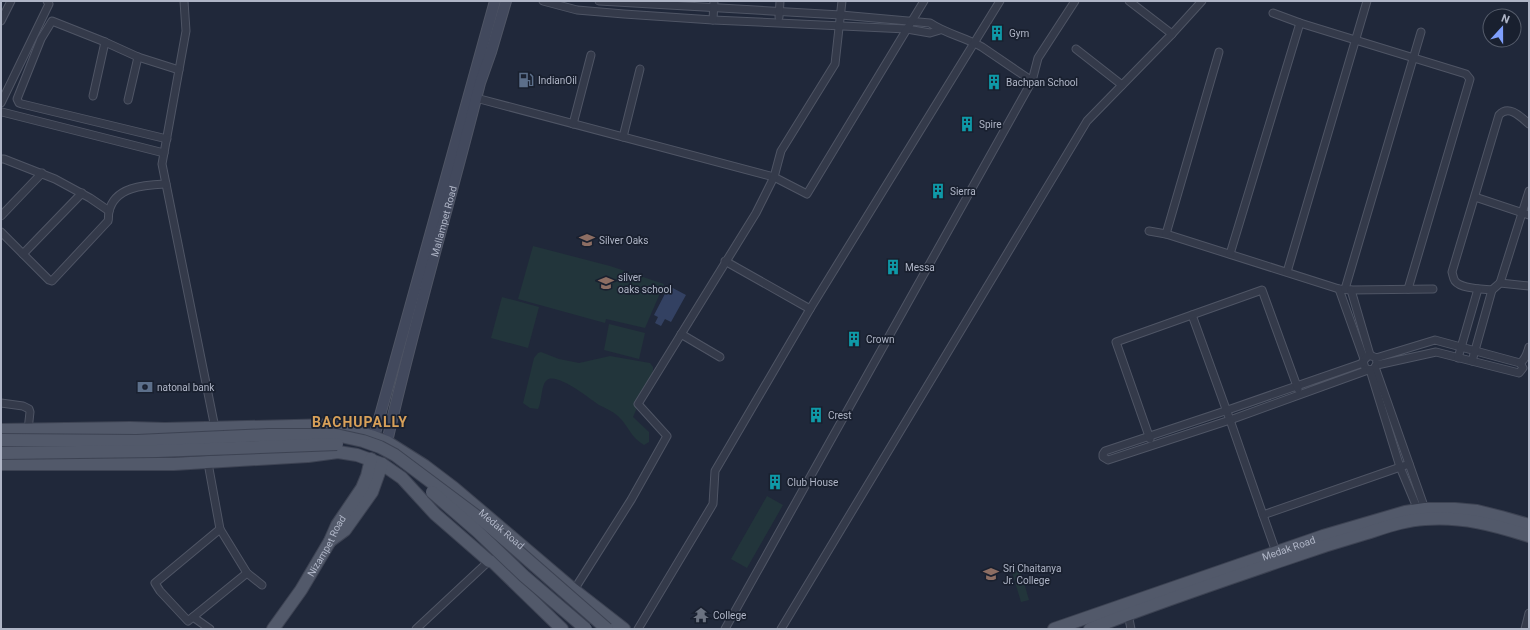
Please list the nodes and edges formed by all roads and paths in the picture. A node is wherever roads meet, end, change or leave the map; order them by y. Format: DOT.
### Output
graph roads {
  1 [pos="11,1"];
  2 [pos="47,1"];
  3 [pos="184,1"];
  4 [pos="495,1"];
  5 [pos="506,1"];
  6 [pos="543,1"];
  7 [pos="599,1"];
  8 [pos="780,1"];
  9 [pos="842,1"];
  10 [pos="924,1"];
  11 [pos="1000,1"];
  12 [pos="1075,1"];
  13 [pos="1129,1"];
  14 [pos="1202,1"];
  15 [pos="1367,1"];
  16 [pos="625,2"];
  17 [pos="714,5"];
  18 [pos="779,12"];
  19 [pos="1273,13"];
  20 [pos="624,14"];
  21 [pos="841,15"];
  22 [pos="713,20"];
  23 [pos="1,21"];
  24 [pos="912,22"];
  25 [pos="1300,23"];
  26 [pos="779,24"];
  27 [pos="839,27"];
  28 [pos="907,29"];
  29 [pos="940,30"];
  30 [pos="1421,32"];
  31 [pos="1172,34"];
  32 [pos="1355,40"];
  33 [pos="105,42"];
  34 [pos="976,43"];
  35 [pos="1076,49"];
  36 [pos="1219,52"];
  37 [pos="591,56"];
  38 [pos="138,57"];
  39 [pos="1413,58"];
  40 [pos="640,69"];
  41 [pos="179,70"];
  42 [pos="1032,81"];
  43 [pos="1122,85"];
  44 [pos="93,96"];
  45 [pos="476,98"];
  46 [pos="128,100"];
  47 [pos="1,103"];
  48 [pos="2,112"];
  49 [pos="573,124"];
  50 [pos="1529,124"];
  51 [pos="623,137"];
  52 [pos="167,139"];
  53 [pos="164,153"];
  54 [pos="1,159"];
  55 [pos="42,173"];
  56 [pos="774,177"];
  57 [pos="166,184"];
  58 [pos="1529,191"];
  59 [pos="82,193"];
  60 [pos="1475,197"];
  61 [pos="109,211"];
  62 [pos="1526,213"];
  63 [pos="1,216"];
  64 [pos="1149,231"];
  65 [pos="1,232"];
  66 [pos="1166,234"];
  67 [pos="23,254"];
  68 [pos="1230,254"];
  69 [pos="725,261"];
  70 [pos="1287,272"];
  71 [pos="1500,283"];
  72 [pos="1529,286"];
  73 [pos="1345,289"];
  74 [pos="1408,289"];
  75 [pos="1433,289"];
  76 [pos="1478,289"];
  77 [pos="1492,290"];
  78 [pos="810,309"];
  79 [pos="1192,315"];
  80 [pos="681,334"];
  81 [pos="1461,347"];
  82 [pos="1529,347"];
  83 [pos="1474,350"];
  84 [pos="720,358"];
  85 [pos="1458,358"];
  86 [pos="1472,361"];
  87 [pos="1370,363"];
  88 [pos="1520,363"];
  89 [pos="1297,386"];
  90 [pos="1301,395"];
  91 [pos="1,403"];
  92 [pos="1227,411"];
  93 [pos="1230,420"];
  94 [pos="247,427"];
  95 [pos="215,428"];
  96 [pos="1,430"];
  97 [pos="28,430"];
  98 [pos="1149,436"];
  99 [pos="374,437"];
  100 [pos="1,440"];
  101 [pos="387,442"];
  102 [pos="1152,445"];
  103 [pos="1,453"];
  104 [pos="249,460"];
  105 [pos="376,461"];
  106 [pos="208,463"];
  107 [pos="1,464"];
  108 [pos="1409,464"];
  109 [pos="1400,467"];
  110 [pos="1422,510"];
  111 [pos="1263,515"];
  112 [pos="1529,525"];
  113 [pos="220,529"];
  114 [pos="1529,536"];
  115 [pos="1276,552"];
  116 [pos="489,562"];
  117 [pos="247,573"];
  118 [pos="262,585"];
  119 [pos="574,590"];
  120 [pos="1529,613"];
  121 [pos="1128,614"];
  122 [pos="193,617"];
  123 [pos="210,629"];
  124 [pos="272,629"];
  125 [pos="416,629"];
  126 [pos="562,629"];
  127 [pos="586,629"];
  128 [pos="607,629"];
  129 [pos="624,629"];
  130 [pos="638,629"];
  131 [pos="725,629"];
  132 [pos="781,629"];
  133 [pos="1054,629"];
  134 [pos="1090,629"];
  135 [pos="1131,629"];
  136 [pos="1526,629"];
  1 -- 23 [label="street"];
  2 -- 47 [label="street"];
  3 -- 41 [label="street"];
  4 -- 99 [label="main road, Mallampet Road"];
  5 -- 45 [label="main road, Mallampet Road"];
  6 -- 20 [label="street"];
  7 -- 16 [label="street"];
  8 -- 18 [label="street"];
  9 -- 21 [label="street"];
  10 -- 24 [label="street"];
  11 -- 34 [label="street"];
  12 -- 42 [label="street"];
  13 -- 31 [label="street"];
  14 -- 31 [label="street"];
  15 -- 32 [label="street"];
  16 -- 17 [label="street"];
  16 -- 20 [label="street"];
  17 -- 18 [label="street"];
  17 -- 22 [label="street"];
  18 -- 21 [label="street"];
  18 -- 26 [label="street"];
  19 -- 25 [label="street"];
  20 -- 22 [label="street"];
  21 -- 24 [label="street"];
  21 -- 27 [label="street"];
  22 -- 26 [label="street"];
  24 -- 28 [label="street"];
  24 -- 29 [label="street"];
  25 -- 32 [label="street"];
  25 -- 68 [label="street"];
  26 -- 27 [label="street"];
  27 -- 28 [label="street"];
  27 -- 56 [label="street"];
  28 -- 29 [label="street"];
  28 -- 56 [label="street"];
  29 -- 34 [label="street"];
  30 -- 39 [label="street"];
  31 -- 43 [label="street"];
  32 -- 39 [label="street"];
  32 -- 70 [label="street"];
  33 -- 38 [label="street"];
  33 -- 44 [label="street"];
  33 -- 52 [label="street"];
  34 -- 42 [label="street"];
  34 -- 78 [label="street"];
  35 -- 43 [label="street"];
  36 -- 66 [label="street"];
  37 -- 49 [label="street"];
  38 -- 41 [label="street"];
  38 -- 46 [label="street"];
  39 -- 73 [label="street"];
  39 -- 74 [label="street"];
  40 -- 51 [label="street"];
  41 -- 52 [label="street"];
  42 -- 131 [label="street"];
  43 -- 132 [label="street"];
  45 -- 49 [label="street"];
  45 -- 101 [label="main road, Mallampet Road"];
  48 -- 53 [label="street"];
  49 -- 51 [label="street"];
  50 -- 60 [label="street"];
  51 -- 56 [label="street"];
  52 -- 53 [label="street"];
  53 -- 57 [label="street"];
  54 -- 55 [label="street"];
  55 -- 59 [label="street"];
  55 -- 63 [label="street"];
  56 -- 69 [label="street"];
  57 -- 61 [label="street"];
  57 -- 95 [label="street"];
  58 -- 62 [label="street"];
  59 -- 61 [label="street"];
  59 -- 67 [label="street"];
  60 -- 62 [label="street"];
  60 -- 76 [label="street"];
  61 -- 67 [label="street"];
  62 -- 71 [label="street"];
  64 -- 66 [label="street"];
  65 -- 67 [label="street"];
  66 -- 68 [label="street"];
  68 -- 70 [label="street"];
  69 -- 78 [label="street"];
  69 -- 80 [label="street"];
  70 -- 73 [label="street"];
  71 -- 72 [label="street"];
  71 -- 77 [label="street"];
  73 -- 74 [label="street"];
  73 -- 87 [label="street"];
  73 -- 87 [label="street"];
  74 -- 75 [label="street"];
  76 -- 77 [label="street"];
  76 -- 81 [label="street"];
  77 -- 83 [label="street"];
  78 -- 130 [label="street"];
  79 -- 89 [label="street"];
  79 -- 92 [label="street"];
  79 -- 98 [label="street"];
  80 -- 84 [label="street"];
  80 -- 119 [label="street"];
  81 -- 83 [label="street"];
  81 -- 85 [label="street"];
  81 -- 87 [label="street"];
  82 -- 88 [label="street"];
  83 -- 86 [label="street"];
  83 -- 88 [label="street"];
  85 -- 86 [label="street"];
  85 -- 87 [label="street"];
  86 -- 88 [label="street"];
  87 -- 89 [label="street"];
  87 -- 90 [label="street"];
  87 -- 108 [label="street"];
  87 -- 109 [label="street"];
  89 -- 90 [label="street"];
  89 -- 92 [label="street"];
  90 -- 93 [label="street"];
  91 -- 97 [label="street"];
  92 -- 93 [label="street"];
  92 -- 98 [label="street"];
  93 -- 102 [label="street"];
  93 -- 111 [label="street"];
  94 -- 95 [label="main road, Medak Road"];
  94 -- 99 [label="main road, Medak Road"];
  94 -- 104 [label="main road"];
  95 -- 97 [label="main road, Medak Road"];
  96 -- 97 [label="main road, Medak Road"];
  98 -- 102 [label="street"];
  98 -- 102 [label="street"];
  99 -- 101 [label="main road, Medak Road"];
  100 -- 128 [label="main road, bridge"];
  101 -- 119 [label="main road, Medak Road"];
  103 -- 127 [label="main road, bridge"];
  104 -- 105 [label="main road"];
  104 -- 106 [label="main road"];
  105 -- 116 [label="main road"];
  105 -- 124 [label="main road, Nizampet Road"];
  106 -- 107 [label="main road"];
  106 -- 113 [label="street"];
  108 -- 109 [label="street"];
  108 -- 110 [label="street"];
  109 -- 110 [label="street"];
  109 -- 111 [label="street"];
  110 -- 112 [label="main road, Medak Road"];
  110 -- 115 [label="main road, Medak Road"];
  111 -- 115 [label="street"];
  113 -- 117 [label="street"];
  113 -- 122 [label="street"];
  114 -- 121 [label="main road, Medak Road"];
  115 -- 133 [label="main road, Medak Road"];
  116 -- 125 [label="street"];
  116 -- 126 [label="main road"];
  117 -- 118 [label="street"];
  117 -- 122 [label="street"];
  119 -- 129 [label="main road, Medak Road"];
  120 -- 136 [label="street"];
  121 -- 134 [label="main road, Medak Road"];
  121 -- 135 [label="street"];
  122 -- 123 [label="street"];
}
